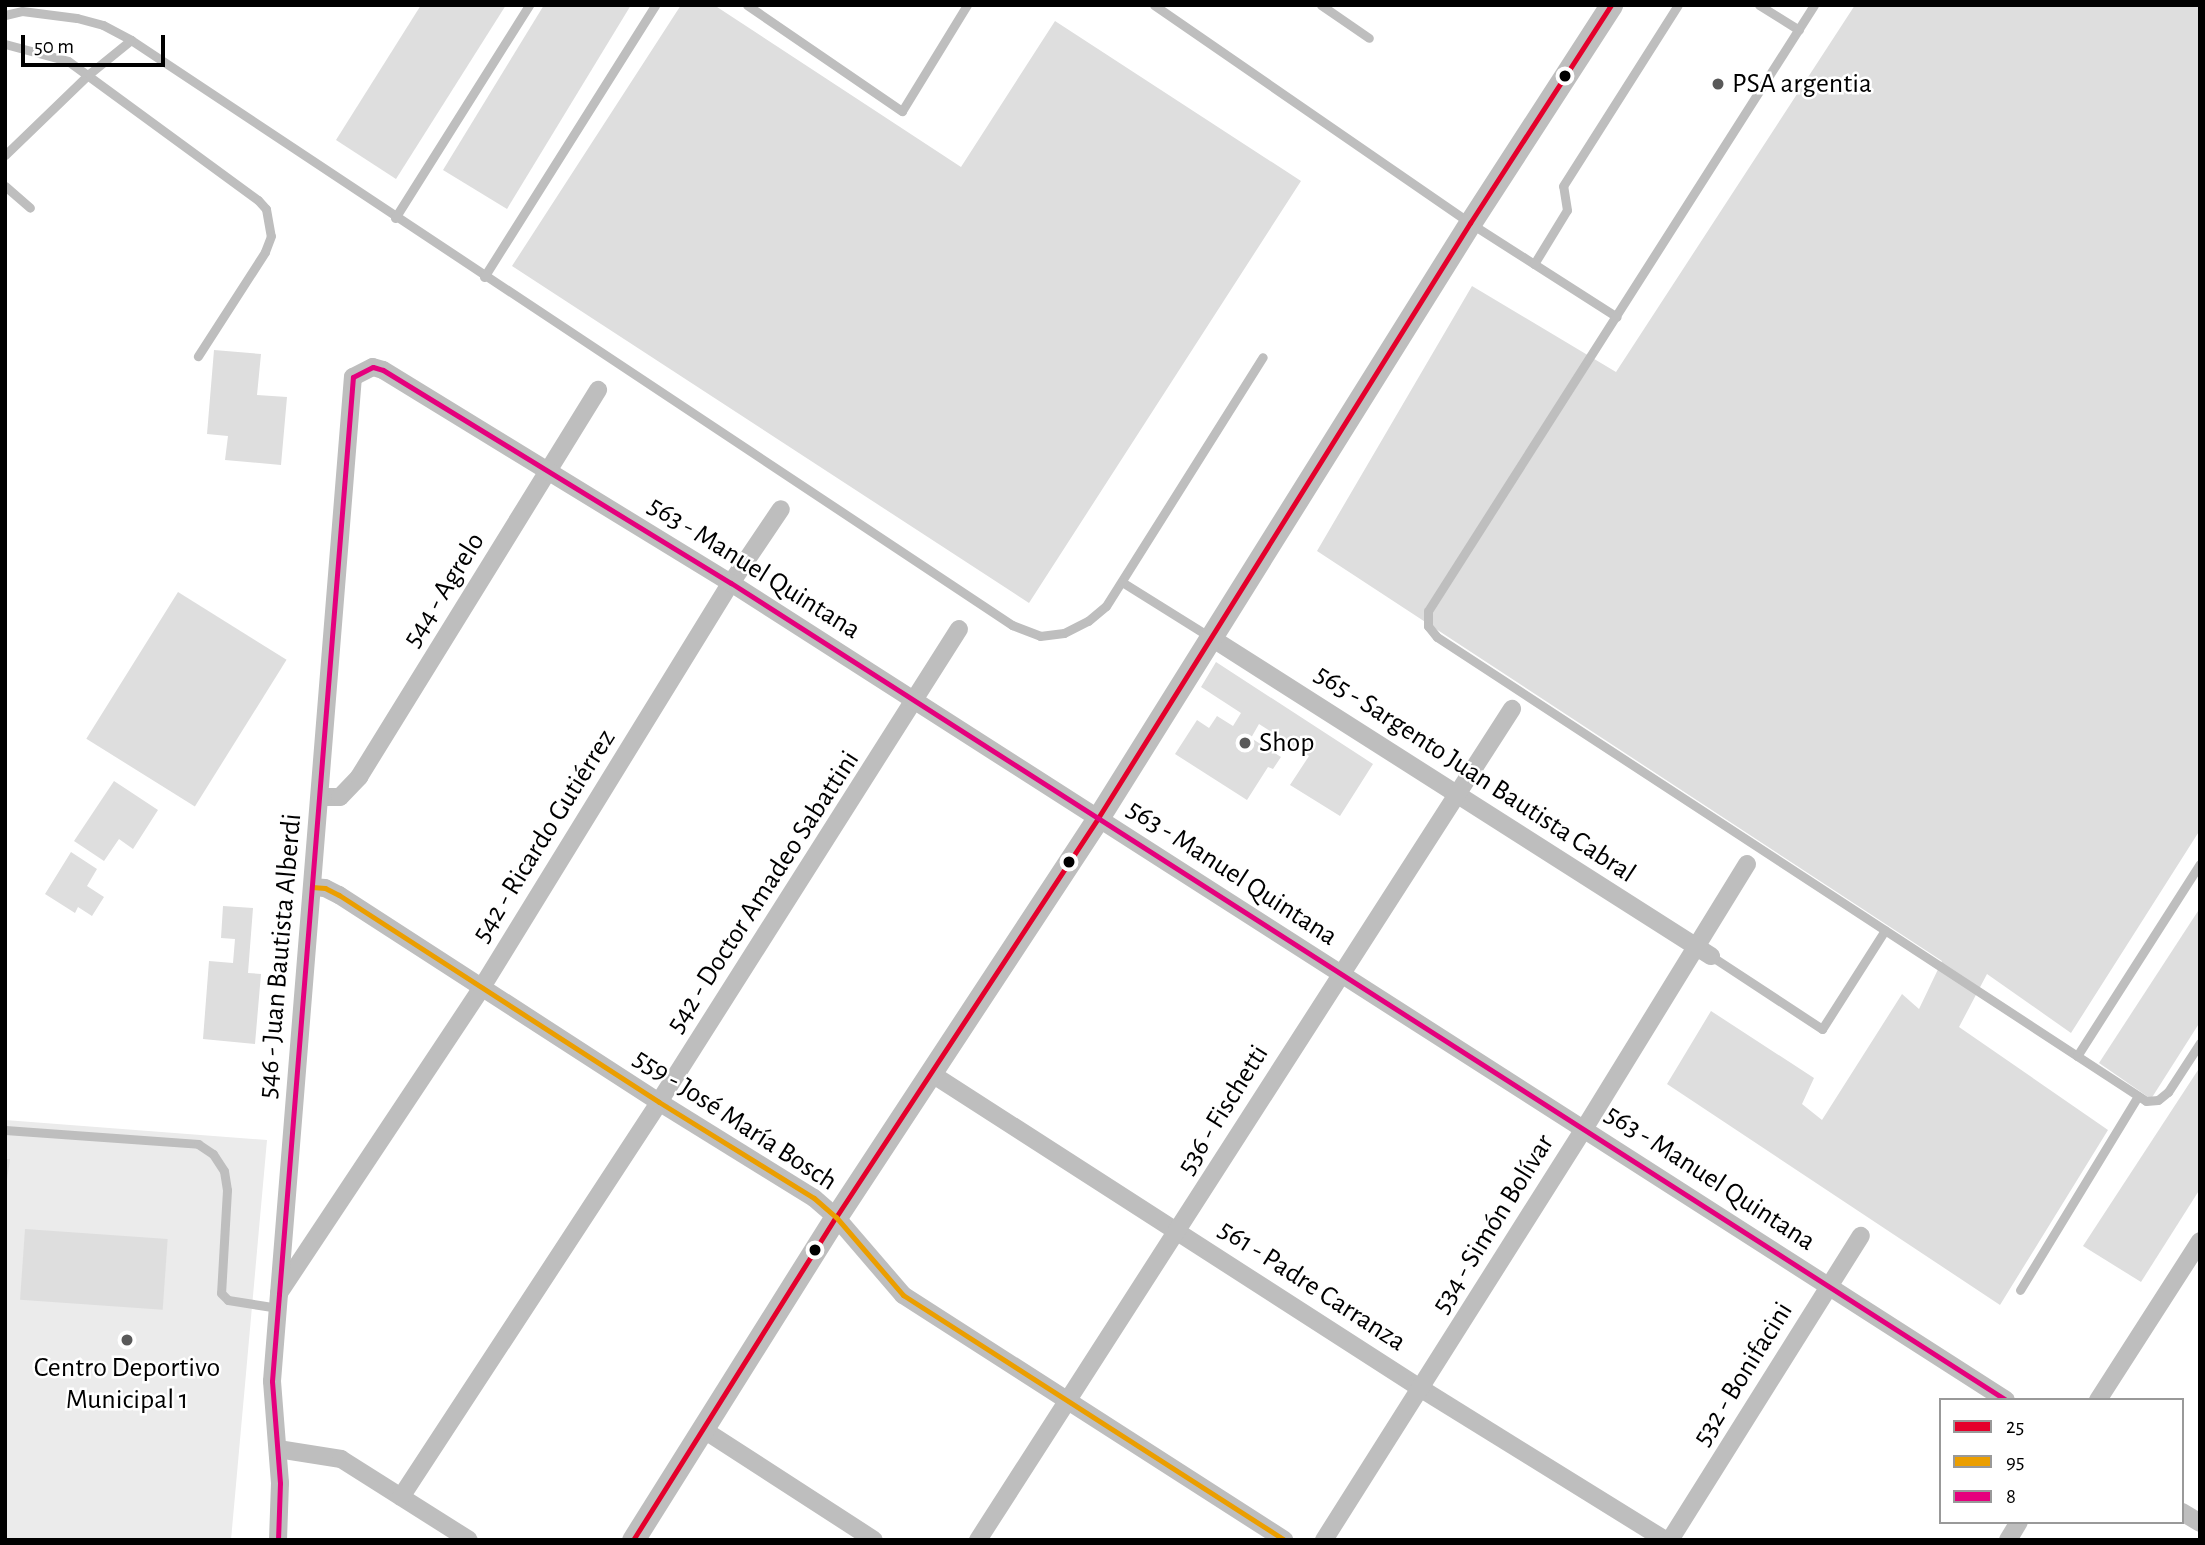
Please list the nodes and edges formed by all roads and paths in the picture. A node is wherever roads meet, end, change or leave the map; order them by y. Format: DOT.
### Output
graph roads {
  1 [pos="529,5"];
  2 [pos="655,5"];
  3 [pos="747,5"];
  4 [pos="967,5"];
  5 [pos="1154,5"];
  6 [pos="1321,5"];
  7 [pos="1611,5"];
  8 [pos="1678,5"];
  9 [pos="1759,5"];
  10 [pos="1814,5"];
  11 [pos="5,15"];
  12 [pos="1799,30"];
  13 [pos="1369,38"];
  14 [pos="131,40"];
  15 [pos="5,44"];
  16 [pos="89,74"];
  17 [pos="5,155"];
  18 [pos="5,186"];
  19 [pos="30,208"];
  20 [pos="395,218"];
  21 [pos="1470,223"];
  22 [pos="1534,264"];
  23 [pos="484,277"];
  24 [pos="1617,317"];
  25 [pos="198,356"];
  26 [pos="1263,357"];
  27 [pos="353,377"];
  28 [pos="598,390"];
  29 [pos="548,473"];
  30 [pos="780,509"];
  31 [pos="1122,582"];
  32 [pos="731,583"];
  33 [pos="958,629"];
  34 [pos="1210,637"];
  35 [pos="915,702"];
  36 [pos="1512,709"];
  37 [pos="1457,794"];
  38 [pos="320,797"];
  39 [pos="1098,818"];
  40 [pos="1747,864"];
  41 [pos="2200,864"];
  42 [pos="312,887"];
  43 [pos="1885,930"];
  44 [pos="1695,946"];
  45 [pos="1711,956"];
  46 [pos="1341,974"];
  47 [pos="482,987"];
  48 [pos="2200,1043"];
  49 [pos="2077,1056"];
  50 [pos="932,1074"];
  51 [pos="2138,1096"];
  52 [pos="659,1102"];
  53 [pos="1584,1129"];
  54 [pos="5,1130"];
  55 [pos="836,1217"];
  56 [pos="1178,1231"];
  57 [pos="1861,1236"];
  58 [pos="2200,1241"];
  59 [pos="2193,1265"];
  60 [pos="1829,1286"];
  61 [pos="2020,1290"];
  62 [pos="278,1301"];
  63 [pos="1420,1388"];
  64 [pos="2003,1398"];
  65 [pos="2099,1398"];
  66 [pos="1067,1402"];
  67 [pos="704,1430"];
  68 [pos="278,1449"];
  69 [pos="401,1497"];
  70 [pos="2184,1512"];
  71 [pos="2200,1522"];
  72 [pos="2018,1524"];
  73 [pos="278,1540"];
  74 [pos="469,1540"];
  75 [pos="633,1540"];
  76 [pos="874,1540"];
  77 [pos="978,1540"];
  78 [pos="1284,1540"];
  79 [pos="1324,1540"];
  80 [pos="1667,1540"];
  81 [pos="2008,1540"];
  1 -- 20 [label="lane"];
  2 -- 23 [label="lane"];
  3 -- 4 [label="lane"];
  5 -- 21 [label="lane"];
  6 -- 13 [label="lane"];
  7 -- 21 [label="street"];
  8 -- 22 [label="lane"];
  9 -- 12 [label="lane"];
  10 -- 12 [label="lane"];
  11 -- 14 [label="lane"];
  12 -- 24 [label="lane"];
  14 -- 16 [label="lane"];
  14 -- 20 [label="lane"];
  15 -- 16 [label="lane"];
  16 -- 17 [label="lane"];
  16 -- 25 [label="lane"];
  18 -- 19 [label="lane"];
  20 -- 23 [label="lane"];
  21 -- 22 [label="lane"];
  21 -- 34 [label="street"];
  22 -- 24 [label="lane"];
  23 -- 31 [label="lane"];
  24 -- 43 [label="lane"];
  26 -- 31 [label="lane"];
  27 -- 29 [label="street, 563 - Manuel Quintana"];
  27 -- 38 [label="street, 546 - Juan Bautista Alberdi"];
  28 -- 29 [label="street, 544 - Agrelo"];
  29 -- 32 [label="street, 563 - Manuel Quintana"];
  29 -- 38 [label="street, 544 - Agrelo"];
  30 -- 32 [label="street, 542 - Ricardo Gutiérrez"];
  31 -- 34 [label="lane"];
  32 -- 35 [label="street, 563 - Manuel Quintana"];
  32 -- 47 [label="street, 542 - Ricardo Gutiérrez"];
  33 -- 35 [label="street, 542 - Doctor Amadeo Sabattini"];
  34 -- 37 [label="street, 565 - Sargento Juan Bautista Cabral"];
  34 -- 39 [label="street"];
  35 -- 39 [label="street, 563 - Manuel Quintana"];
  35 -- 52 [label="street, 542 - Doctor Amadeo Sabattini"];
  36 -- 37 [label="street, 536 - Fischetti"];
  37 -- 44 [label="street, 565 - Sargento Juan Bautista Cabral"];
  37 -- 46 [label="street, 536 - Fischetti"];
  38 -- 42 [label="street, 546 - Juan Bautista Alberdi"];
  39 -- 46 [label="street, 563 - Manuel Quintana"];
  39 -- 50 [label="street"];
  40 -- 44 [label="street, 534 - Simón Bolívar"];
  41 -- 49 [label="lane"];
  42 -- 47 [label="street, 559 - José María Bosch"];
  42 -- 62 [label="street, 546 - Juan Bautista Alberdi"];
  43 -- 45 [label="lane"];
  43 -- 49 [label="lane"];
  44 -- 45 [label="street, 565 - Sargento Juan Bautista Cabral"];
  44 -- 53 [label="street, 534 - Simón Bolívar"];
  46 -- 53 [label="street, 563 - Manuel Quintana"];
  46 -- 56 [label="street, 536 - Fischetti"];
  47 -- 52 [label="street, 559 - José María Bosch"];
  47 -- 62 [label="street, 542 - Ricardo Gutiérrez"];
  48 -- 51 [label="lane"];
  49 -- 51 [label="lane"];
  50 -- 55 [label="street"];
  50 -- 56 [label="street, 561 - Padre Carranza"];
  51 -- 61 [label="lane"];
  52 -- 55 [label="street, 559 - José María Bosch"];
  52 -- 69 [label="street, 542 - Doctor Amadeo Sabattini"];
  53 -- 60 [label="street, 563 - Manuel Quintana"];
  53 -- 63 [label="street, 534 - Simón Bolívar"];
  54 -- 62 [label="lane"];
  55 -- 66 [label="street, 559 - José María Bosch"];
  55 -- 67 [label="street"];
  56 -- 63 [label="street, 561 - Padre Carranza"];
  56 -- 66 [label="street, 536 - Fischetti"];
  57 -- 60 [label="street, 532 - Bonifacini"];
  58 -- 59 [label="street"];
  59 -- 65 [label="street"];
  60 -- 64 [label="street, 563 - Manuel Quintana"];
  60 -- 80 [label="street, 532 - Bonifacini"];
  62 -- 68 [label="street, 546 - Juan Bautista Alberdi"];
  63 -- 79 [label="street, 534 - Simón Bolívar"];
  63 -- 80 [label="street, 561 - Padre Carranza"];
  66 -- 77 [label="street, 536 - Fischetti"];
  66 -- 78 [label="street, 559 - José María Bosch"];
  67 -- 75 [label="street"];
  67 -- 76 [label="street"];
  68 -- 69 [label="street"];
  68 -- 73 [label="street, 546 - Juan Bautista Alberdi"];
  69 -- 74 [label="street"];
  70 -- 71 [label="street"];
  72 -- 81 [label="street"];
}
